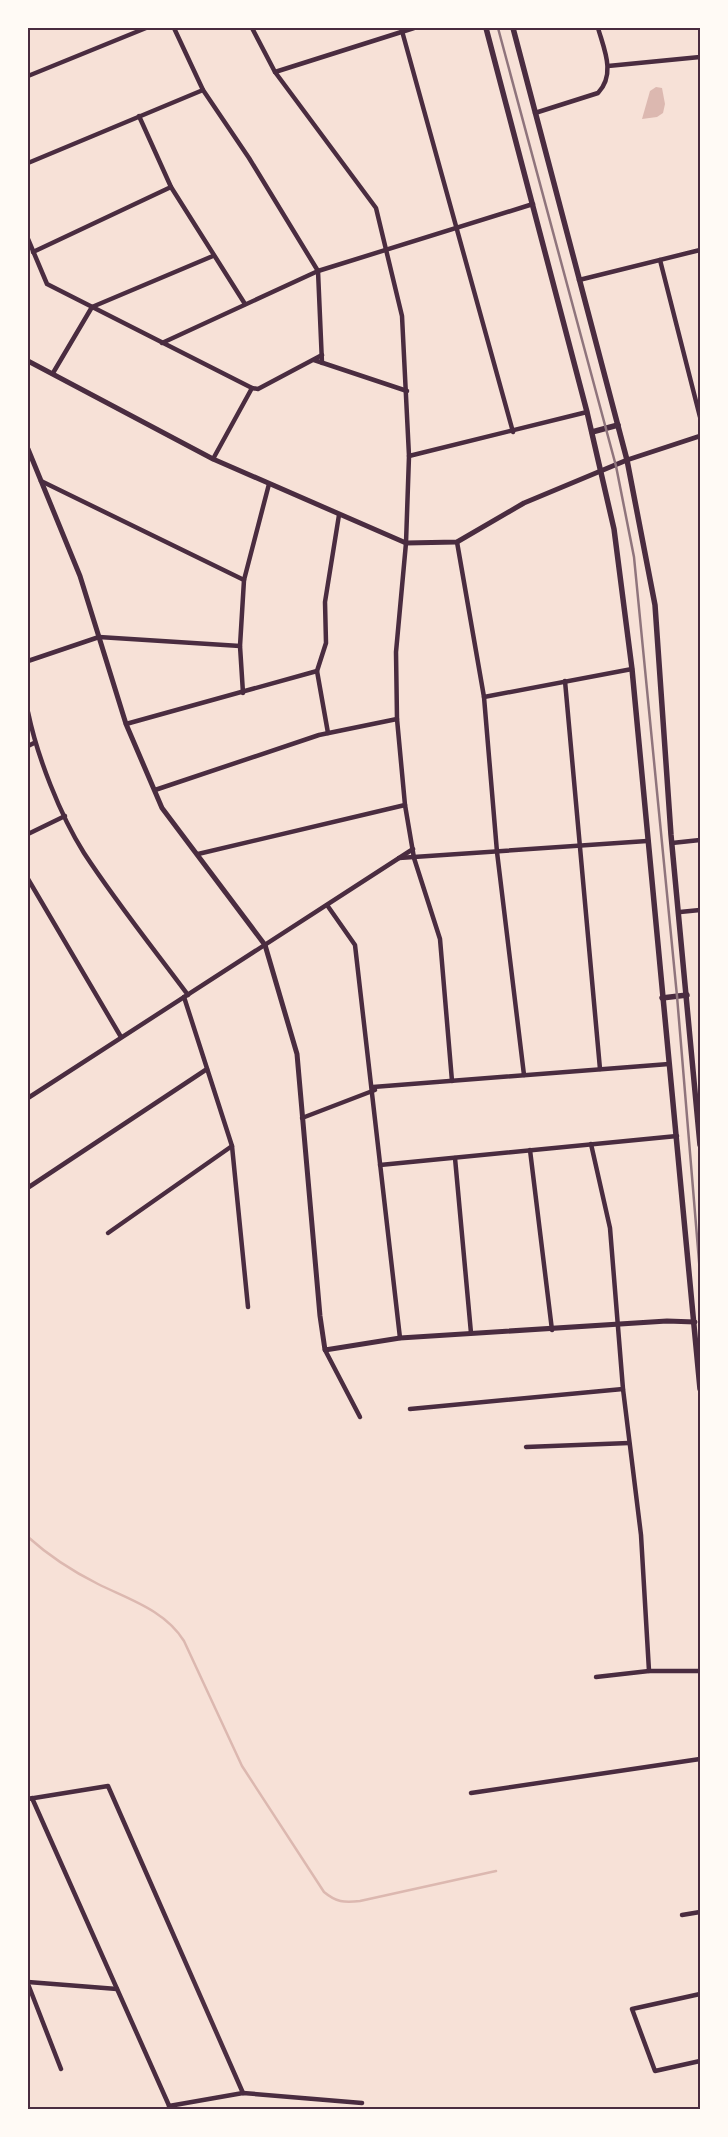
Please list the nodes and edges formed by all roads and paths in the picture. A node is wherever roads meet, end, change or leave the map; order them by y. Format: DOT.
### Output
graph roads {
  1 [pos="146,28"];
  2 [pos="174,28"];
  3 [pos="252,28"];
  4 [pos="414,28"];
  5 [pos="486,28"];
  6 [pos="513,28"];
  7 [pos="598,28"];
  8 [pos="402,32"];
  9 [pos="700,57"];
  10 [pos="608,66"];
  11 [pos="275,72"];
  12 [pos="28,76"];
  13 [pos="203,90"];
  14 [pos="535,113"];
  15 [pos="139,116"];
  16 [pos="28,162"];
  17 [pos="171,187"];
  18 [pos="533,204"];
  19 [pos="457,228"];
  20 [pos="28,240"];
  21 [pos="700,250"];
  22 [pos="386,251"];
  23 [pos="33,252"];
  24 [pos="213,256"];
  25 [pos="660,260"];
  26 [pos="318,271"];
  27 [pos="579,280"];
  28 [pos="245,304"];
  29 [pos="92,307"];
  30 [pos="162,342"];
  31 [pos="322,355"];
  32 [pos="314,360"];
  33 [pos="28,361"];
  34 [pos="322,363"];
  35 [pos="52,373"];
  36 [pos="252,388"];
  37 [pos="407,391"];
  38 [pos="587,412"];
  39 [pos="700,417"];
  40 [pos="618,425"];
  41 [pos="513,432"];
  42 [pos="592,432"];
  43 [pos="700,436"];
  44 [pos="28,449"];
  45 [pos="409,456"];
  46 [pos="213,459"];
  47 [pos="627,460"];
  48 [pos="602,472"];
  49 [pos="41,482"];
  50 [pos="269,484"];
  51 [pos="339,515"];
  52 [pos="457,542"];
  53 [pos="406,543"];
  54 [pos="244,580"];
  55 [pos="99,637"];
  56 [pos="240,646"];
  57 [pos="28,661"];
  58 [pos="632,669"];
  59 [pos="317,671"];
  60 [pos="564,681"];
  61 [pos="243,693"];
  62 [pos="484,696"];
  63 [pos="28,712"];
  64 [pos="397,719"];
  65 [pos="126,724"];
  66 [pos="328,733"];
  67 [pos="34,743"];
  68 [pos="28,746"];
  69 [pos="154,790"];
  70 [pos="405,805"];
  71 [pos="65,816"];
  72 [pos="28,834"];
  73 [pos="700,840"];
  74 [pos="647,841"];
  75 [pos="672,843"];
  76 [pos="580,846"];
  77 [pos="413,849"];
  78 [pos="497,852"];
  79 [pos="198,854"];
  80 [pos="399,858"];
  81 [pos="414,858"];
  82 [pos="28,879"];
  83 [pos="327,905"];
  84 [pos="700,910"];
  85 [pos="680,912"];
  86 [pos="265,945"];
  87 [pos="687,995"];
  88 [pos="186,996"];
  89 [pos="662,998"];
  90 [pos="121,1037"];
  91 [pos="669,1064"];
  92 [pos="600,1069"];
  93 [pos="207,1070"];
  94 [pos="524,1075"];
  95 [pos="452,1081"];
  96 [pos="373,1089"];
  97 [pos="28,1098"];
  98 [pos="302,1118"];
  99 [pos="677,1136"];
  100 [pos="592,1144"];
  101 [pos="700,1145"];
  102 [pos="232,1146"];
  103 [pos="530,1150"];
  104 [pos="455,1158"];
  105 [pos="380,1165"];
  106 [pos="29,1187"];
  107 [pos="108,1233"];
  108 [pos="700,1305"];
  109 [pos="693,1306"];
  110 [pos="248,1307"];
  111 [pos="695,1322"];
  112 [pos="618,1324"];
  113 [pos="552,1330"];
  114 [pos="471,1333"];
  115 [pos="400,1338"];
  116 [pos="325,1350"];
  117 [pos="623,1389"];
  118 [pos="700,1389"];
  119 [pos="410,1409"];
  120 [pos="360,1417"];
  121 [pos="629,1443"];
  122 [pos="526,1447"];
  123 [pos="649,1671"];
  124 [pos="700,1671"];
  125 [pos="596,1677"];
  126 [pos="700,1758"];
  127 [pos="471,1793"];
  128 [pos="30,1798"];
  129 [pos="700,1912"];
  130 [pos="682,1916"];
  131 [pos="28,1983"];
  132 [pos="117,1989"];
  133 [pos="700,1994"];
  134 [pos="700,2061"];
  135 [pos="61,2068"];
  136 [pos="243,2092"];
  137 [pos="362,2103"];
  138 [pos="170,2108"];
  1 -- 12 [label="street"];
  2 -- 13 [label="street"];
  3 -- 11 [label="street"];
  4 -- 8 [label="street"];
  5 -- 18 [label="main road"];
  6 -- 14 [label="main road"];
  7 -- 10 [label="street"];
  8 -- 11 [label="street"];
  8 -- 19 [label="street"];
  9 -- 10 [label="street"];
  10 -- 14 [label="street"];
  11 -- 22 [label="street"];
  13 -- 15 [label="street"];
  13 -- 26 [label="street"];
  14 -- 27 [label="main road"];
  15 -- 16 [label="street"];
  15 -- 17 [label="street"];
  17 -- 23 [label="street"];
  17 -- 24 [label="street"];
  18 -- 19 [label="street"];
  18 -- 38 [label="main road"];
  19 -- 22 [label="street"];
  19 -- 41 [label="street"];
  20 -- 23 [label="street"];
  21 -- 25 [label="street"];
  22 -- 26 [label="street"];
  22 -- 37 [label="street"];
  23 -- 29 [label="street"];
  24 -- 28 [label="street"];
  24 -- 29 [label="street"];
  25 -- 27 [label="street"];
  25 -- 39 [label="street"];
  26 -- 28 [label="street"];
  26 -- 31 [label="street"];
  27 -- 40 [label="main road"];
  28 -- 30 [label="street"];
  29 -- 30 [label="street"];
  29 -- 35 [label="street"];
  30 -- 36 [label="street"];
  31 -- 32 [label="street"];
  31 -- 34 [label="street"];
  32 -- 34 [label="street"];
  32 -- 36 [label="street"];
  33 -- 35 [label="street"];
  34 -- 37 [label="street"];
  35 -- 46 [label="street"];
  36 -- 46 [label="street"];
  37 -- 45 [label="street"];
  38 -- 41 [label="street"];
  38 -- 42 [label="main road"];
  40 -- 42 [label="main road"];
  40 -- 47 [label="main road"];
  41 -- 45 [label="street"];
  42 -- 48 [label="main road"];
  43 -- 47 [label="street"];
  44 -- 49 [label="street"];
  45 -- 53 [label="street"];
  46 -- 50 [label="street"];
  47 -- 48 [label="street"];
  47 -- 75 [label="main road"];
  48 -- 52 [label="street"];
  48 -- 58 [label="main road"];
  49 -- 54 [label="street"];
  49 -- 55 [label="street"];
  50 -- 51 [label="street"];
  50 -- 54 [label="street"];
  51 -- 53 [label="street"];
  51 -- 59 [label="street"];
  52 -- 53 [label="street"];
  52 -- 62 [label="street"];
  53 -- 64 [label="street"];
  54 -- 56 [label="street"];
  55 -- 56 [label="street"];
  55 -- 57 [label="street"];
  55 -- 65 [label="street"];
  56 -- 61 [label="street"];
  58 -- 60 [label="street"];
  58 -- 74 [label="main road"];
  59 -- 61 [label="street"];
  59 -- 66 [label="street"];
  60 -- 62 [label="street"];
  60 -- 76 [label="street"];
  61 -- 65 [label="street"];
  62 -- 78 [label="street"];
  63 -- 67 [label="street"];
  64 -- 66 [label="street"];
  64 -- 70 [label="street"];
  65 -- 69 [label="street"];
  66 -- 69 [label="street"];
  67 -- 68 [label="street"];
  67 -- 71 [label="street"];
  69 -- 79 [label="street"];
  70 -- 77 [label="street"];
  70 -- 79 [label="street"];
  71 -- 72 [label="street"];
  71 -- 88 [label="street"];
  73 -- 75 [label="street"];
  74 -- 76 [label="street"];
  74 -- 89 [label="main road"];
  75 -- 85 [label="main road"];
  76 -- 78 [label="street"];
  76 -- 92 [label="street"];
  77 -- 80 [label="street"];
  77 -- 81 [label="street"];
  78 -- 81 [label="street"];
  78 -- 94 [label="street"];
  79 -- 86 [label="street"];
  80 -- 81 [label="street"];
  80 -- 83 [label="street"];
  81 -- 95 [label="street"];
  82 -- 90 [label="street"];
  83 -- 86 [label="street"];
  83 -- 96 [label="street"];
  84 -- 85 [label="street"];
  85 -- 87 [label="main road"];
  86 -- 88 [label="street"];
  86 -- 98 [label="street"];
  87 -- 89 [label="main road"];
  87 -- 101 [label="main road"];
  88 -- 90 [label="street"];
  88 -- 93 [label="street"];
  89 -- 91 [label="main road"];
  90 -- 97 [label="street"];
  91 -- 92 [label="street"];
  91 -- 99 [label="main road"];
  92 -- 94 [label="street"];
  93 -- 102 [label="street"];
  93 -- 106 [label="street"];
  94 -- 95 [label="street"];
  95 -- 96 [label="street"];
  96 -- 98 [label="street"];
  96 -- 105 [label="street"];
  98 -- 116 [label="street"];
  99 -- 100 [label="street"];
  99 -- 109 [label="main road"];
  100 -- 103 [label="street"];
  100 -- 112 [label="street"];
  102 -- 107 [label="street"];
  102 -- 110 [label="street"];
  103 -- 104 [label="street"];
  103 -- 113 [label="street"];
  104 -- 105 [label="street"];
  104 -- 114 [label="street"];
  105 -- 115 [label="street"];
  108 -- 109 [label="main road"];
  109 -- 111 [label="main road"];
  111 -- 112 [label="street"];
  111 -- 118 [label="main road"];
  112 -- 113 [label="street"];
  112 -- 117 [label="street"];
  113 -- 114 [label="street"];
  114 -- 115 [label="street"];
  115 -- 116 [label="street"];
  116 -- 120 [label="street"];
  117 -- 119 [label="street"];
  117 -- 121 [label="street"];
  121 -- 122 [label="street"];
  121 -- 123 [label="street"];
  123 -- 124 [label="street"];
  123 -- 125 [label="street"];
  126 -- 127 [label="street"];
  128 -- 132 [label="street"];
  128 -- 136 [label="street"];
  129 -- 130 [label="street"];
  131 -- 132 [label="street"];
  131 -- 135 [label="street"];
  132 -- 138 [label="street"];
  133 -- 134 [label="street"];
  136 -- 137 [label="street"];
  136 -- 138 [label="street"];
}
